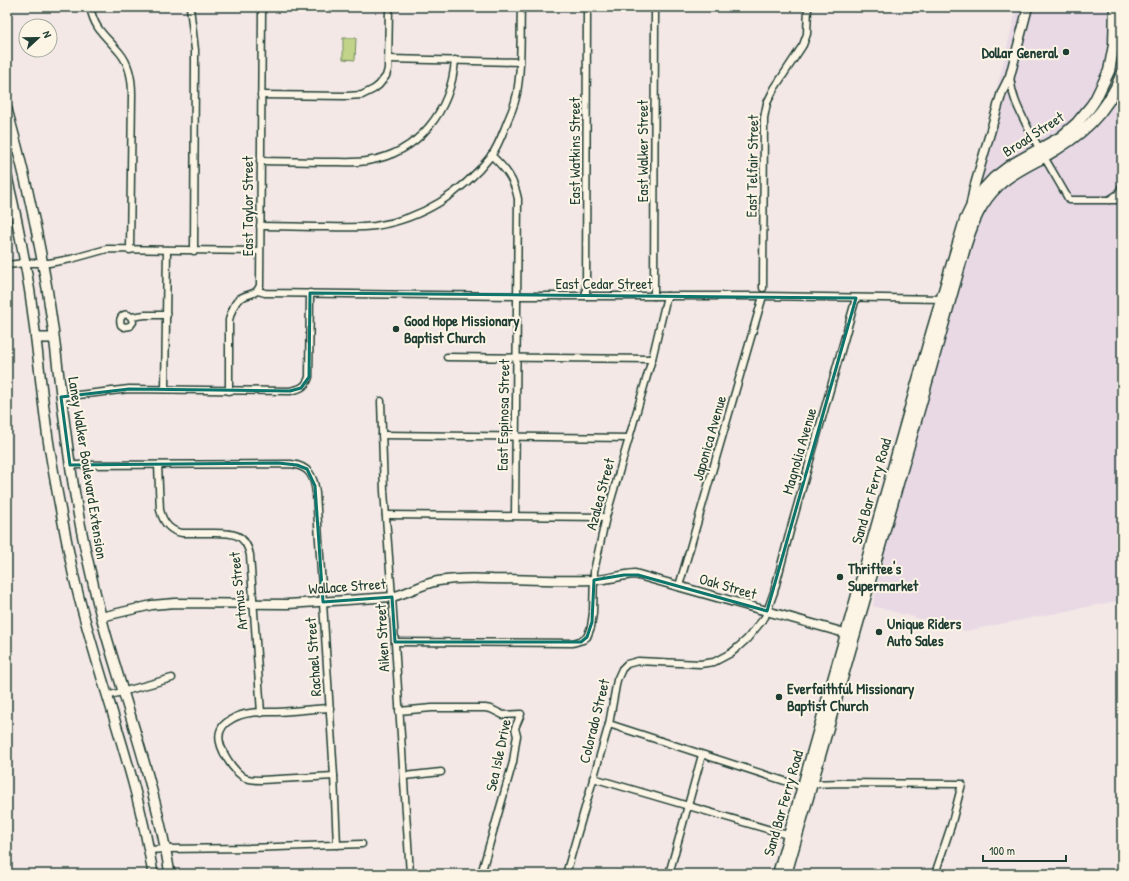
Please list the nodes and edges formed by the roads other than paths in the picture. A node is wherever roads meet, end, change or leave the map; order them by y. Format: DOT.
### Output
graph roads {
  1 [pos="90,7"];
  2 [pos="190,7"];
  3 [pos="262,7"];
  4 [pos="389,7"];
  5 [pos="520,7"];
  6 [pos="587,7"];
  7 [pos="655,7"];
  8 [pos="808,7"];
  9 [pos="1028,7"];
  10 [pos="1115,7"];
  11 [pos="388,59"];
  12 [pos="455,60"];
  13 [pos="520,62"];
  14 [pos="1122,74"];
  15 [pos="1010,76"];
  16 [pos="261,95"];
  17 [pos="7,109"];
  18 [pos="1122,114"];
  19 [pos="1122,122"];
  20 [pos="1042,153"];
  21 [pos="491,156"];
  22 [pos="260,161"];
  23 [pos="7,177"];
  24 [pos="26,184"];
  25 [pos="1122,186"];
  26 [pos="9,187"];
  27 [pos="1109,200"];
  28 [pos="1122,200"];
  29 [pos="970,210"];
  30 [pos="260,226"];
  31 [pos="966,244"];
  32 [pos="130,250"];
  33 [pos="167,250"];
  34 [pos="194,251"];
  35 [pos="259,251"];
  36 [pos="25,263"];
  37 [pos="43,264"];
  38 [pos="7,265"];
  39 [pos="764,288"];
  40 [pos="258,291"];
  41 [pos="310,293"];
  42 [pos="517,296"];
  43 [pos="586,296"];
  44 [pos="654,296"];
  45 [pos="667,296"];
  46 [pos="764,296"];
  47 [pos="856,298"];
  48 [pos="946,299"];
  49 [pos="167,315"];
  50 [pos="131,317"];
  51 [pos="36,338"];
  52 [pos="54,338"];
  53 [pos="447,358"];
  54 [pos="516,358"];
  55 [pos="652,359"];
  56 [pos="165,389"];
  57 [pos="229,391"];
  58 [pos="61,397"];
  59 [pos="381,401"];
  60 [pos="382,435"];
  61 [pos="57,437"];
  62 [pos="516,437"];
  63 [pos="629,438"];
  64 [pos="70,465"];
  65 [pos="158,465"];
  66 [pos="73,483"];
  67 [pos="56,486"];
  68 [pos="386,515"];
  69 [pos="515,515"];
  70 [pos="606,517"];
  71 [pos="593,580"];
  72 [pos="679,586"];
  73 [pos="392,597"];
  74 [pos="323,602"];
  75 [pos="254,603"];
  76 [pos="768,612"];
  77 [pos="101,617"];
  78 [pos="851,634"];
  79 [pos="106,636"];
  80 [pos="90,639"];
  81 [pos="395,642"];
  82 [pos="172,678"];
  83 [pos="123,691"];
  84 [pos="107,696"];
  85 [pos="330,708"];
  86 [pos="399,710"];
  87 [pos="261,712"];
  88 [pos="609,724"];
  89 [pos="702,755"];
  90 [pos="441,772"];
  91 [pos="334,776"];
  92 [pos="404,776"];
  93 [pos="593,778"];
  94 [pos="807,785"];
  95 [pos="687,807"];
  96 [pos="793,837"];
  97 [pos="362,844"];
  98 [pos="337,845"];
  99 [pos="166,849"];
  100 [pos="149,850"];
  101 [pos="153,874"];
  102 [pos="170,874"];
  103 [pos="410,874"];
  104 [pos="481,874"];
  105 [pos="566,874"];
  106 [pos="669,874"];
  107 [pos="778,874"];
  108 [pos="786,874"];
  109 [pos="935,874"];
  1 -- 32 [label="street"];
  2 -- 34 [label="street"];
  3 -- 16 [label="street, East Taylor Street"];
  4 -- 11 [label="street"];
  5 -- 13 [label="street"];
  6 -- 43 [label="street, East Watkins Street"];
  7 -- 44 [label="street, East Walker Street"];
  8 -- 39 [label="street, East Telfair Street"];
  9 -- 15 [label="street"];
  10 -- 20 [label="main road, Broad Street"];
  11 -- 12 [label="street"];
  11 -- 16 [label="street"];
  12 -- 13 [label="street"];
  12 -- 22 [label="street"];
  13 -- 21 [label="street"];
  14 -- 20 [label="main road, Broad Street"];
  15 -- 20 [label="street"];
  15 -- 29 [label="street"];
  16 -- 22 [label="street, East Taylor Street"];
  17 -- 24 [label="main road, Laney Walker Boulevard Extension"];
  18 -- 19 [label="street"];
  20 -- 27 [label="street"];
  20 -- 29 [label="main road, Broad Street"];
  20 -- 31 [label="main road, Broad Street"];
  21 -- 30 [label="street"];
  21 -- 42 [label="street, East Espinosa Street"];
  22 -- 30 [label="street, East Taylor Street"];
  23 -- 26 [label="main road, Laney Walker Boulevard Extension"];
  24 -- 26 [label="main road"];
  24 -- 37 [label="main road, Laney Walker Boulevard Extension"];
  25 -- 27 [label="street"];
  26 -- 36 [label="main road, Laney Walker Boulevard Extension"];
  27 -- 28 [label="street"];
  29 -- 48 [label="main road, Sand Bar Ferry Road"];
  30 -- 35 [label="street, East Taylor Street"];
  31 -- 48 [label="main road, Sand Bar Ferry Road"];
  32 -- 33 [label="street"];
  32 -- 37 [label="street"];
  33 -- 34 [label="street"];
  33 -- 49 [label="street"];
  34 -- 35 [label="street"];
  35 -- 40 [label="street, East Taylor Street"];
  36 -- 37 [label="street"];
  36 -- 38 [label="street"];
  36 -- 51 [label="main road, Laney Walker Boulevard Extension"];
  37 -- 52 [label="main road, Laney Walker Boulevard Extension"];
  40 -- 41 [label="street, East Cedar Street"];
  40 -- 57 [label="street"];
  41 -- 42 [label="street, East Cedar Street"];
  41 -- 57 [label="street"];
  42 -- 43 [label="street, East Cedar Street"];
  42 -- 54 [label="street, East Espinosa Street"];
  43 -- 44 [label="street, East Cedar Street"];
  44 -- 45 [label="street, East Cedar Street"];
  45 -- 46 [label="street, East Cedar Street"];
  45 -- 55 [label="street, Azalea Street"];
  46 -- 47 [label="street, East Cedar Street"];
  46 -- 72 [label="street, Japonica Avenue"];
  47 -- 48 [label="street, East Cedar Street"];
  47 -- 76 [label="street, Magnolia Avenue"];
  48 -- 78 [label="main road, Sand Bar Ferry Road"];
  49 -- 50 [label="street"];
  49 -- 56 [label="street"];
  51 -- 52 [label="main road"];
  51 -- 61 [label="main road, Laney Walker Boulevard Extension"];
  52 -- 58 [label="main road, Laney Walker Boulevard Extension"];
  53 -- 54 [label="street"];
  54 -- 55 [label="street"];
  54 -- 62 [label="street, East Espinosa Street"];
  55 -- 63 [label="street, Azalea Street"];
  56 -- 57 [label="street"];
  56 -- 58 [label="street"];
  58 -- 61 [label="main road, Laney Walker Boulevard Extension"];
  59 -- 60 [label="street, Aiken Street"];
  60 -- 62 [label="street"];
  60 -- 68 [label="street, Aiken Street"];
  61 -- 64 [label="main road, Laney Walker Boulevard Extension"];
  61 -- 67 [label="main road, Laney Walker Boulevard Extension"];
  62 -- 63 [label="street"];
  62 -- 69 [label="street, East Espinosa Street"];
  63 -- 70 [label="street, Azalea Street"];
  64 -- 65 [label="street"];
  64 -- 66 [label="main road, Laney Walker Boulevard Extension"];
  65 -- 74 [label="street, Rachael Street"];
  65 -- 75 [label="street, Artmus Street"];
  66 -- 67 [label="main road"];
  66 -- 77 [label="main road, Laney Walker Boulevard Extension"];
  67 -- 80 [label="main road, Laney Walker Boulevard Extension"];
  68 -- 69 [label="street"];
  68 -- 73 [label="street, Aiken Street"];
  69 -- 70 [label="street"];
  70 -- 71 [label="street, Azalea Street"];
  71 -- 72 [label="street, Oak Street"];
  71 -- 73 [label="street, Wallace Street"];
  71 -- 81 [label="street, Azalea Street"];
  72 -- 76 [label="street, Oak Street"];
  73 -- 74 [label="street, Wallace Street"];
  73 -- 81 [label="street, Aiken Street"];
  74 -- 75 [label="street, Wallace Street"];
  74 -- 85 [label="street, Rachael Street"];
  75 -- 77 [label="street, Wallace Street"];
  75 -- 87 [label="street, Artmus Street"];
  76 -- 78 [label="street, Oak Street"];
  76 -- 88 [label="street, Colorado Street"];
  77 -- 79 [label="main road, Laney Walker Boulevard Extension"];
  78 -- 94 [label="main road, Sand Bar Ferry Road"];
  79 -- 80 [label="main road"];
  79 -- 83 [label="main road, Laney Walker Boulevard Extension"];
  80 -- 84 [label="main road, Laney Walker Boulevard Extension"];
  81 -- 86 [label="street, Aiken Street"];
  82 -- 83 [label="street"];
  83 -- 84 [label="street"];
  83 -- 99 [label="main road, Laney Walker Boulevard Extension"];
  84 -- 100 [label="main road, Laney Walker Boulevard Extension"];
  85 -- 87 [label="street"];
  85 -- 91 [label="street, Rachael Street"];
  86 -- 92 [label="street, Aiken Street"];
  86 -- 104 [label="street, Sea Isle Drive"];
  87 -- 91 [label="street"];
  88 -- 89 [label="street"];
  88 -- 93 [label="street, Colorado Street"];
  89 -- 94 [label="street"];
  89 -- 95 [label="street"];
  90 -- 92 [label="street"];
  91 -- 98 [label="street, Rachael Street"];
  92 -- 103 [label="street, Aiken Street"];
  93 -- 95 [label="street"];
  93 -- 105 [label="street, Colorado Street"];
  94 -- 96 [label="main road, Sand Bar Ferry Road"];
  94 -- 109 [label="street"];
  95 -- 96 [label="street"];
  95 -- 106 [label="street"];
  96 -- 107 [label="main road, Sand Bar Ferry Road"];
  96 -- 108 [label="main road, Sand Bar Ferry Road"];
  97 -- 98 [label="street"];
  98 -- 99 [label="street"];
  99 -- 100 [label="street"];
  99 -- 102 [label="main road, Laney Walker Boulevard Extension"];
  100 -- 101 [label="main road, Laney Walker Boulevard Extension"];
}
